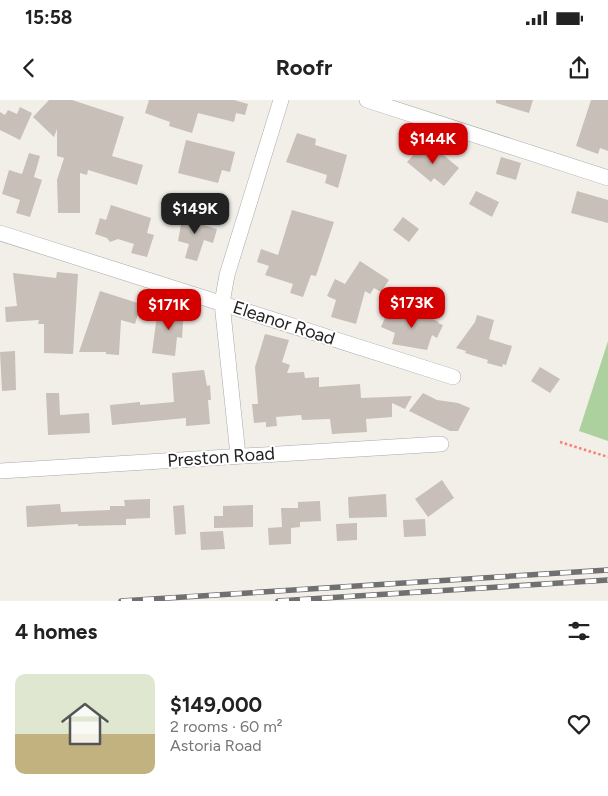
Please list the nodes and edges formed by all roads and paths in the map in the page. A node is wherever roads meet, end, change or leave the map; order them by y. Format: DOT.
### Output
graph roads {
  1 [pos="281,100"];
  2 [pos="367,100"];
  3 [pos="608,178"];
  4 [pos="0,233"];
  5 [pos="222,303"];
  6 [pos="453,377"];
  7 [pos="560,442"];
  8 [pos="441,444"];
  9 [pos="238,455"];
  10 [pos="608,457"];
  11 [pos="0,471"];
  1 -- 5 [label="street"];
  2 -- 3 [label="street"];
  4 -- 5 [label="street, Eleanor Road"];
  5 -- 6 [label="street, Eleanor Road"];
  5 -- 9 [label="street"];
  7 -- 10 [label="path"];
  8 -- 9 [label="street, Preston Road"];
  9 -- 11 [label="street, Preston Road"];
}
